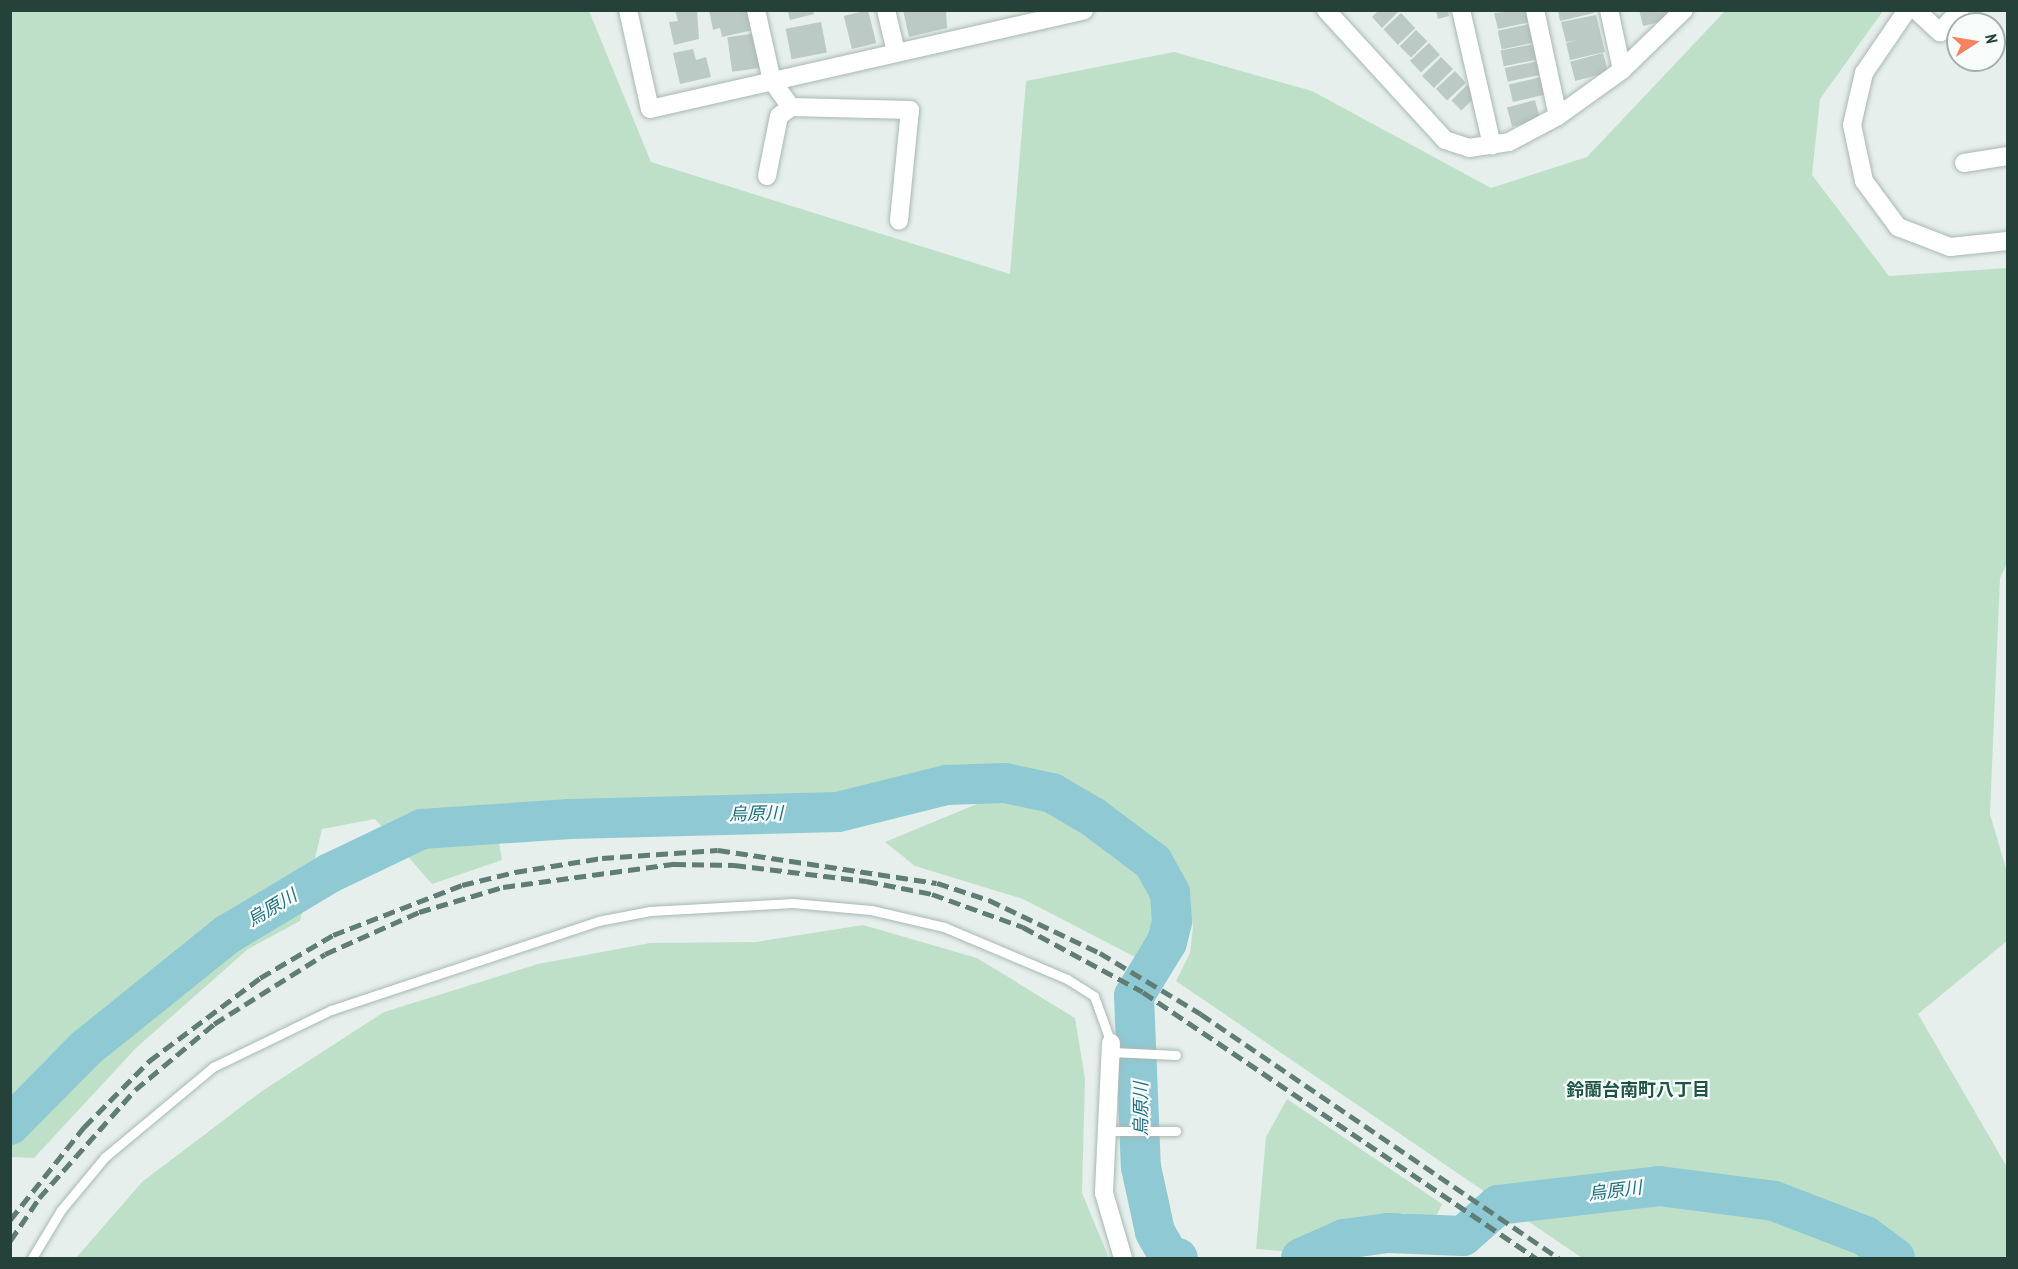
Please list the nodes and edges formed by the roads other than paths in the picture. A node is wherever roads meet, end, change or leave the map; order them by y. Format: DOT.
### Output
graph roads {
  1 [pos="628,10"];
  2 [pos="756,10"];
  3 [pos="886,10"];
  4 [pos="1084,10"];
  5 [pos="1326,10"];
  6 [pos="1461,10"];
  7 [pos="1535,10"];
  8 [pos="1609,10"];
  9 [pos="1684,10"];
  10 [pos="1907,10"];
  11 [pos="1916,10"];
  12 [pos="1960,10"];
  13 [pos="1018,18"];
  14 [pos="896,52"];
  15 [pos="1622,70"];
  16 [pos="772,81"];
  17 [pos="791,107"];
  18 [pos="1558,116"];
  19 [pos="1492,145"];
  20 [pos="2007,156"];
  21 [pos="1964,163"];
  22 [pos="767,176"];
  23 [pos="899,220"];
  24 [pos="2007,241"];
  25 [pos="1116,1050"];
  26 [pos="1176,1055"];
  27 [pos="1109,1131"];
  28 [pos="1176,1131"];
  29 [pos="32,1258"];
  30 [pos="1123,1258"];
  1 -- 16 [label="street"];
  2 -- 16 [label="street"];
  3 -- 14 [label="street"];
  4 -- 13 [label="street"];
  5 -- 19 [label="street"];
  6 -- 19 [label="street"];
  7 -- 18 [label="street"];
  8 -- 15 [label="street"];
  9 -- 15 [label="street"];
  10 -- 24 [label="street"];
  11 -- 12 [label="street"];
  13 -- 14 [label="street"];
  14 -- 16 [label="street"];
  15 -- 18 [label="street"];
  16 -- 17 [label="street"];
  17 -- 22 [label="street"];
  17 -- 23 [label="street"];
  18 -- 19 [label="street"];
  20 -- 21 [label="street"];
  25 -- 26 [label="lane"];
  25 -- 27 [label="street"];
  25 -- 29 [label="lane"];
  27 -- 28 [label="lane"];
  27 -- 30 [label="street"];
}
